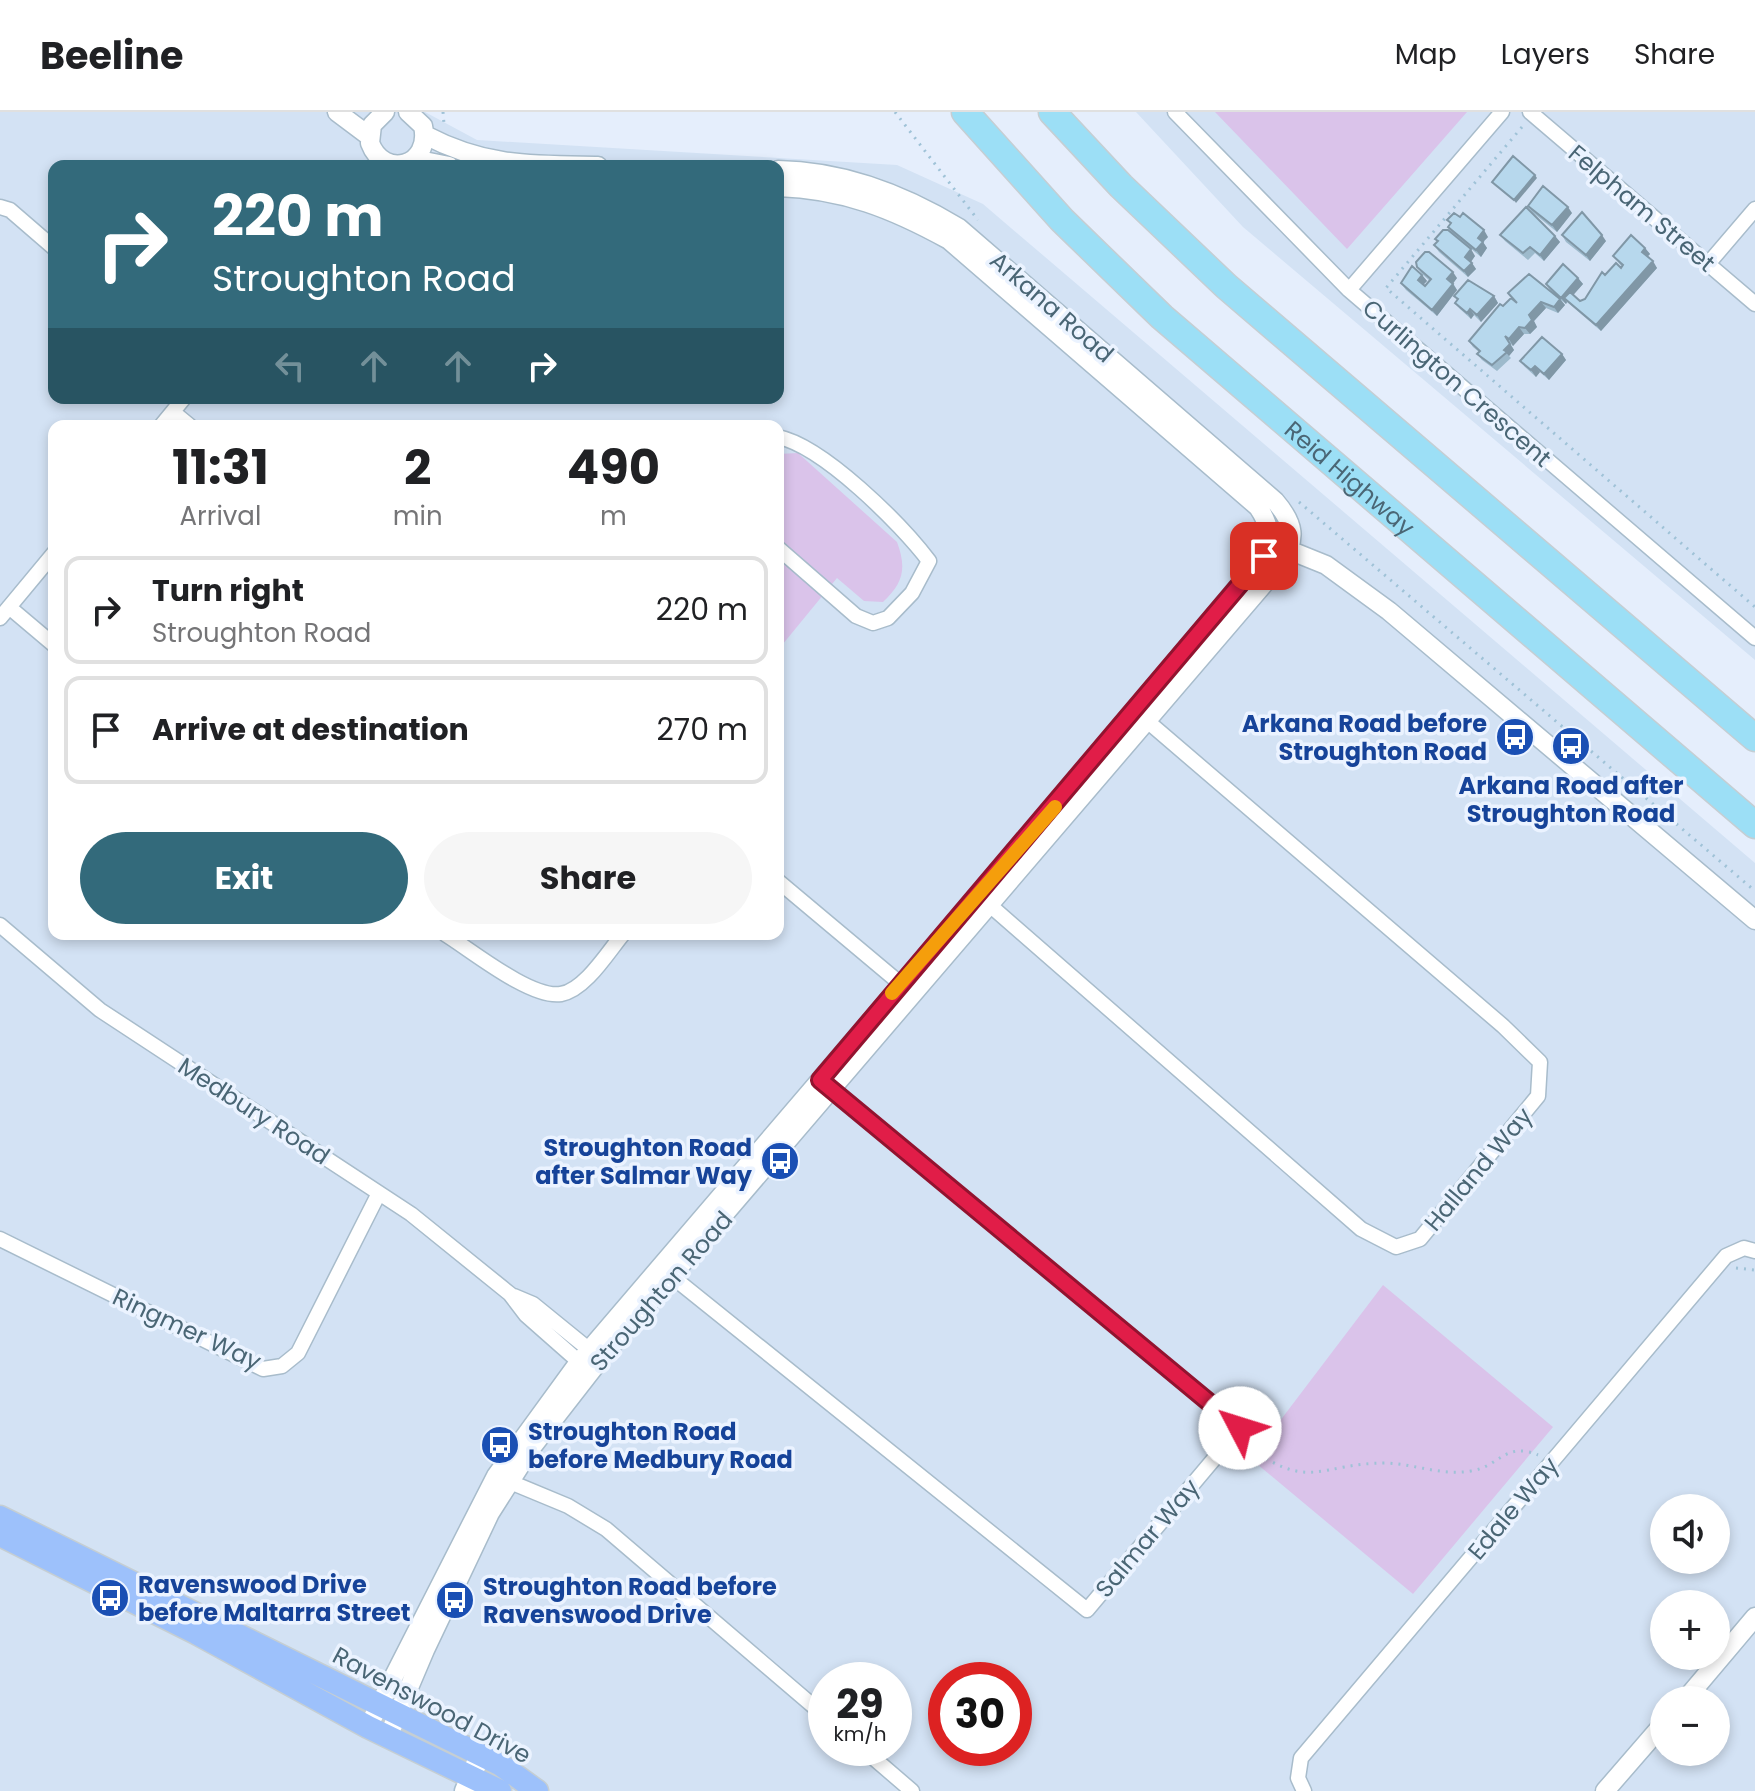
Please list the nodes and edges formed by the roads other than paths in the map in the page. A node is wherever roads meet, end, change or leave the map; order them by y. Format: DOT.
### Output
graph roads {
  1 [pos="337,112"];
  2 [pos="385,112"];
  3 [pos="408,112"];
  4 [pos="965,112"];
  5 [pos="1052,112"];
  6 [pos="1175,112"];
  7 [pos="1502,112"];
  8 [pos="1531,113"];
  9 [pos="425,124"];
  10 [pos="369,136"];
  11 [pos="414,159"];
  12 [pos="382,160"];
  13 [pos="419,160"];
  14 [pos="495,160"];
  15 [pos="784,171"];
  16 [pos="784,188"];
  17 [pos="0,207"];
  18 [pos="1755,209"];
  19 [pos="48,243"];
  20 [pos="1708,264"];
  21 [pos="1349,290"];
  22 [pos="1755,304"];
  23 [pos="179,404"];
  24 [pos="173,412"];
  25 [pos="166,420"];
  26 [pos="183,420"];
  27 [pos="784,440"];
  28 [pos="1269,538"];
  29 [pos="1291,543"];
  30 [pos="784,553"];
  31 [pos="48,560"];
  32 [pos="5,612"];
  33 [pos="1755,638"];
  34 [pos="48,641"];
  35 [pos="1140,716"];
  36 [pos="1755,738"];
  37 [pos="1755,825"];
  38 [pos="784,886"];
  39 [pos="984,900"];
  40 [pos="1755,920"];
  41 [pos="0,925"];
  42 [pos="455,940"];
  43 [pos="618,940"];
  44 [pos="906,988"];
  45 [pos="826,1085"];
  46 [pos="379,1193"];
  47 [pos="0,1239"];
  48 [pos="1755,1251"];
  49 [pos="666,1272"];
  50 [pos="590,1361"];
  51 [pos="503,1479"];
  52 [pos="0,1517"];
  53 [pos="0,1535"];
  54 [pos="1755,1617"];
  55 [pos="1697,1686"];
  56 [pos="808,1702"];
  57 [pos="388,1709"];
  58 [pos="378,1732"];
  59 [pos="1650,1739"];
  60 [pos="883,1766"];
  61 [pos="485,1779"];
  62 [pos="537,1791"];
  63 [pos="912,1791"];
  64 [pos="1304,1791"];
  65 [pos="1605,1791"];
  1 -- 10 [label="street"];
  2 -- 10 [label="street"];
  3 -- 9 [label="street"];
  4 -- 37 [label="highway, Reid Highway"];
  5 -- 36 [label="highway"];
  6 -- 21 [label="street, Curlington Crescent"];
  7 -- 21 [label="street"];
  8 -- 20 [label="street, Felpham Street"];
  9 -- 11 [label="street"];
  9 -- 14 [label="street"];
  10 -- 12 [label="street"];
  11 -- 13 [label="street"];
  15 -- 29 [label="street, Arkana Road"];
  16 -- 28 [label="street, Arkana Road"];
  17 -- 19 [label="street"];
  18 -- 20 [label="street"];
  20 -- 22 [label="street, Felpham Street"];
  21 -- 33 [label="street, Curlington Crescent"];
  23 -- 24 [label="street"];
  24 -- 25 [label="street"];
  24 -- 26 [label="street"];
  27 -- 30 [label="street"];
  28 -- 29 [label="street"];
  28 -- 35 [label="street, Stroughton Road"];
  29 -- 35 [label="street, Stroughton Road"];
  29 -- 40 [label="street"];
  31 -- 32 [label="street"];
  32 -- 34 [label="street"];
  35 -- 39 [label="street, Stroughton Road"];
  35 -- 39 [label="street, Halland Way"];
  38 -- 44 [label="street"];
  39 -- 44 [label="street, Stroughton Road"];
  41 -- 46 [label="street, Medbury Road"];
  42 -- 43 [label="street"];
  44 -- 45 [label="street, Stroughton Road"];
  45 -- 49 [label="street, Stroughton Road"];
  45 -- 49 [label="street, Salmar Way"];
  46 -- 47 [label="street, Ringmer Way"];
  46 -- 50 [label="street, Medbury Road"];
  48 -- 64 [label="street, Edale Way"];
  49 -- 50 [label="street, Stroughton Road"];
  50 -- 51 [label="street, Stroughton Road"];
  51 -- 56 [label="street"];
  51 -- 57 [label="street, Stroughton Road"];
  52 -- 57 [label="main road, Ravenswood Drive"];
  53 -- 58 [label="main road, Ravenswood Drive"];
  54 -- 55 [label="street"];
  57 -- 58 [label="street, Stroughton Road"];
  57 -- 61 [label="main road, Ravenswood Drive"];
  58 -- 61 [label="main road, Ravenswood Drive"];
  59 -- 65 [label="street"];
  60 -- 63 [label="street"];
  61 -- 62 [label="main road, Ravenswood Drive"];
}
